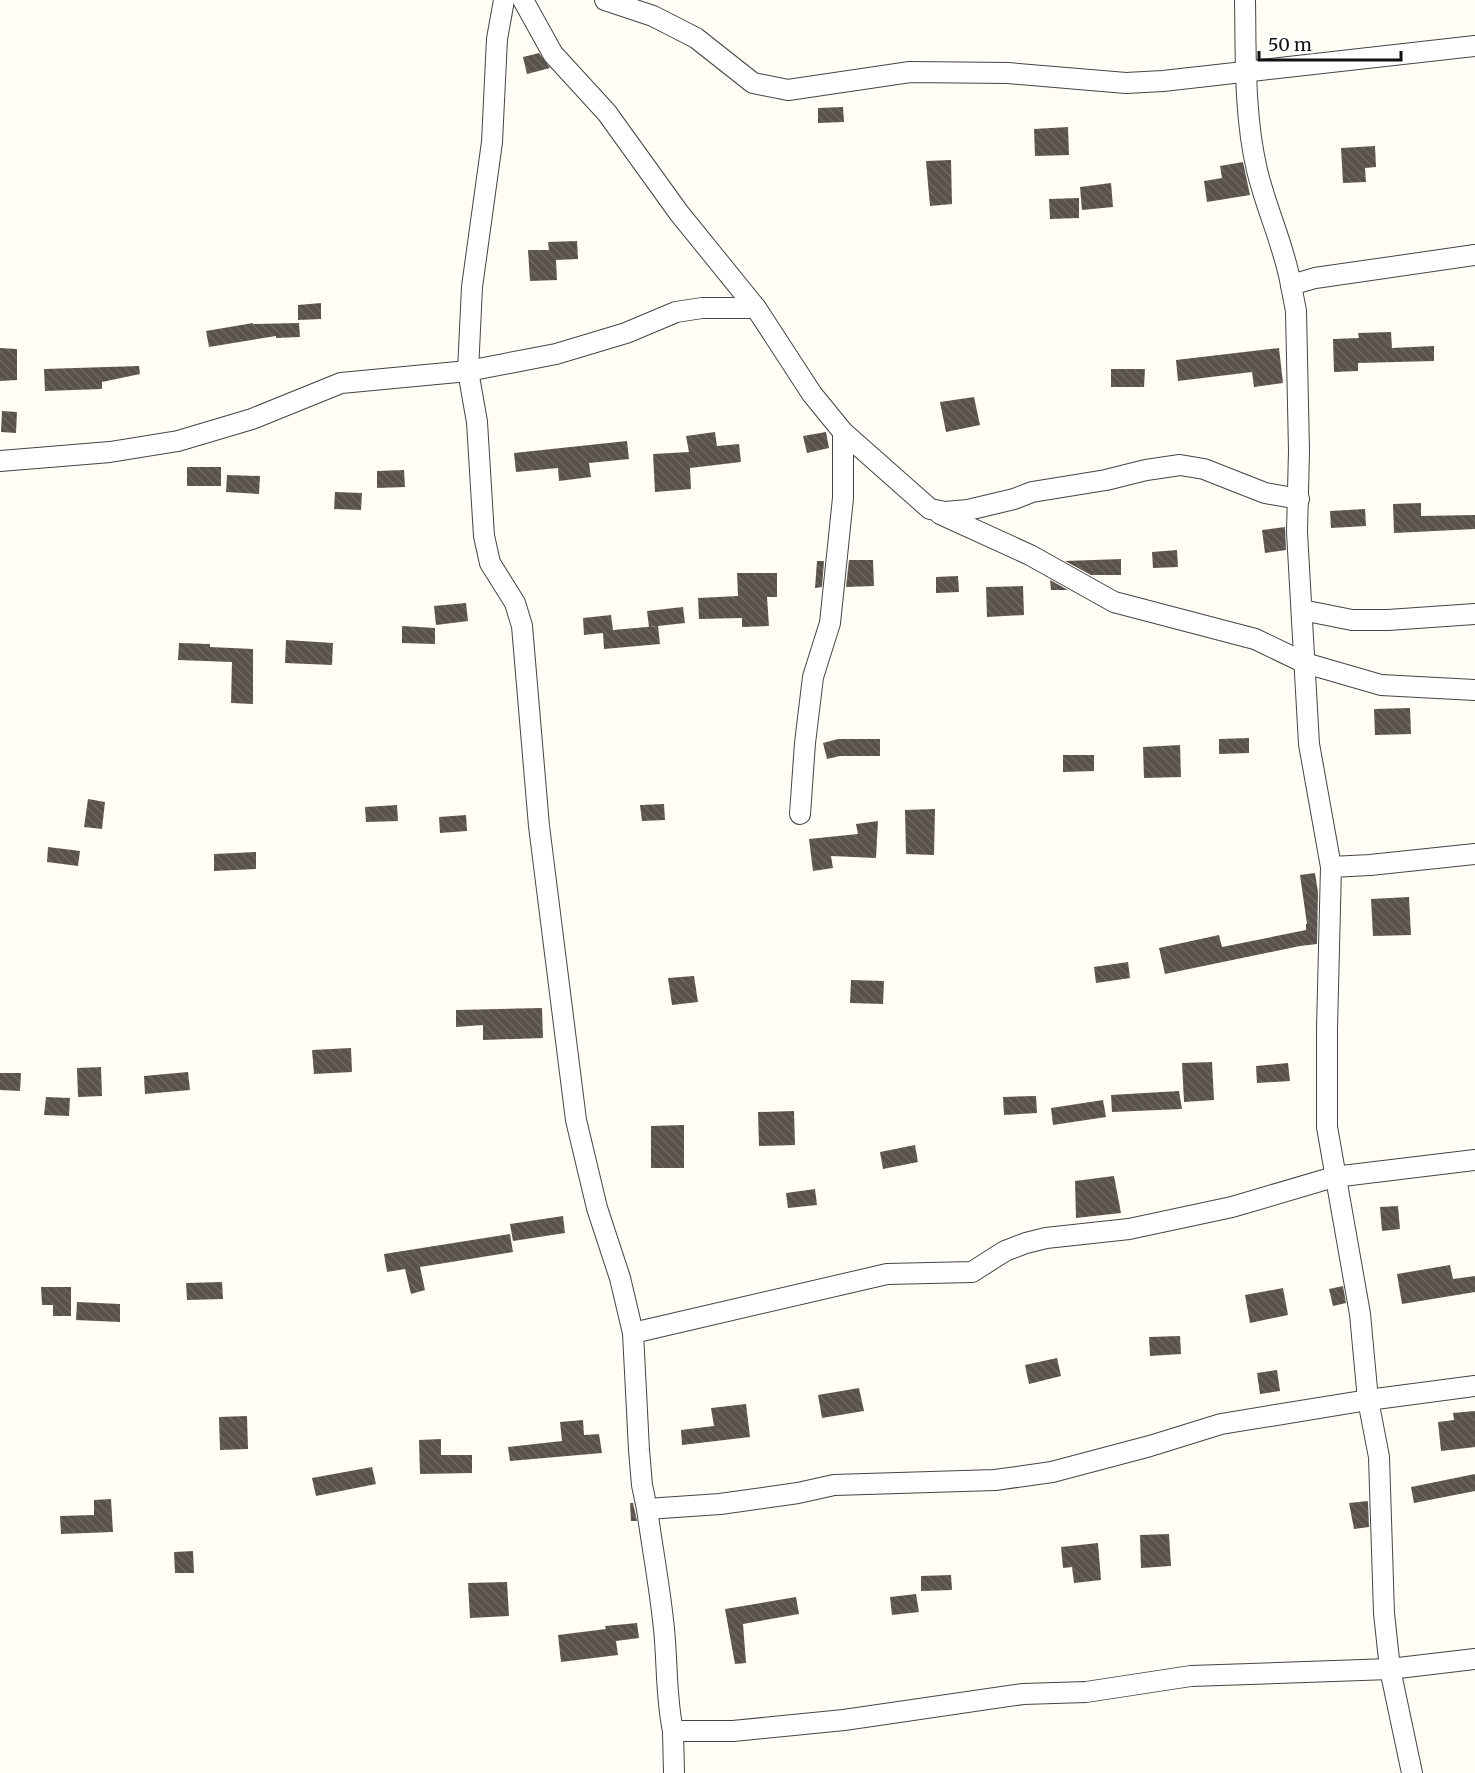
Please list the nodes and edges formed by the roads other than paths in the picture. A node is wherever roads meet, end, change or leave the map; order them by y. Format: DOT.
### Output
graph roads {
  1 [pos="504,0"];
  2 [pos="523,0"];
  3 [pos="605,0"];
  4 [pos="1245,0"];
  5 [pos="1475,46"];
  6 [pos="1246,73"];
  7 [pos="1475,255"];
  8 [pos="1291,285"];
  9 [pos="756,308"];
  10 [pos="468,371"];
  11 [pos="843,432"];
  12 [pos="0,460"];
  13 [pos="1299,499"];
  14 [pos="930,509"];
  15 [pos="1302,610"];
  16 [pos="1475,614"];
  17 [pos="1305,663"];
  18 [pos="1475,690"];
  19 [pos="800,814"];
  20 [pos="1475,854"];
  21 [pos="1330,867"];
  22 [pos="1475,1160"];
  23 [pos="1335,1177"];
  24 [pos="633,1333"];
  25 [pos="1475,1386"];
  26 [pos="1368,1400"];
  27 [pos="647,1509"];
  28 [pos="1475,1659"];
  29 [pos="1390,1669"];
  30 [pos="673,1731"];
  31 [pos="674,1773"];
  32 [pos="1412,1773"];
  1 -- 10 [label="street"];
  2 -- 9 [label="street"];
  3 -- 6 [label="street"];
  4 -- 6 [label="street"];
  5 -- 6 [label="street"];
  6 -- 8 [label="street"];
  7 -- 8 [label="street"];
  8 -- 13 [label="street"];
  9 -- 10 [label="street"];
  9 -- 11 [label="street"];
  10 -- 12 [label="street"];
  10 -- 24 [label="street"];
  11 -- 14 [label="street"];
  11 -- 19 [label="street"];
  13 -- 14 [label="street"];
  13 -- 15 [label="street"];
  14 -- 17 [label="street"];
  15 -- 16 [label="street"];
  15 -- 17 [label="street"];
  17 -- 18 [label="street"];
  17 -- 21 [label="street"];
  20 -- 21 [label="street"];
  21 -- 23 [label="street"];
  22 -- 23 [label="street"];
  23 -- 24 [label="street"];
  23 -- 26 [label="street"];
  24 -- 27 [label="street"];
  25 -- 26 [label="street"];
  26 -- 27 [label="street"];
  26 -- 29 [label="street"];
  27 -- 30 [label="street"];
  28 -- 29 [label="street"];
  29 -- 30 [label="street"];
  29 -- 32 [label="street"];
  30 -- 31 [label="street"];
}
